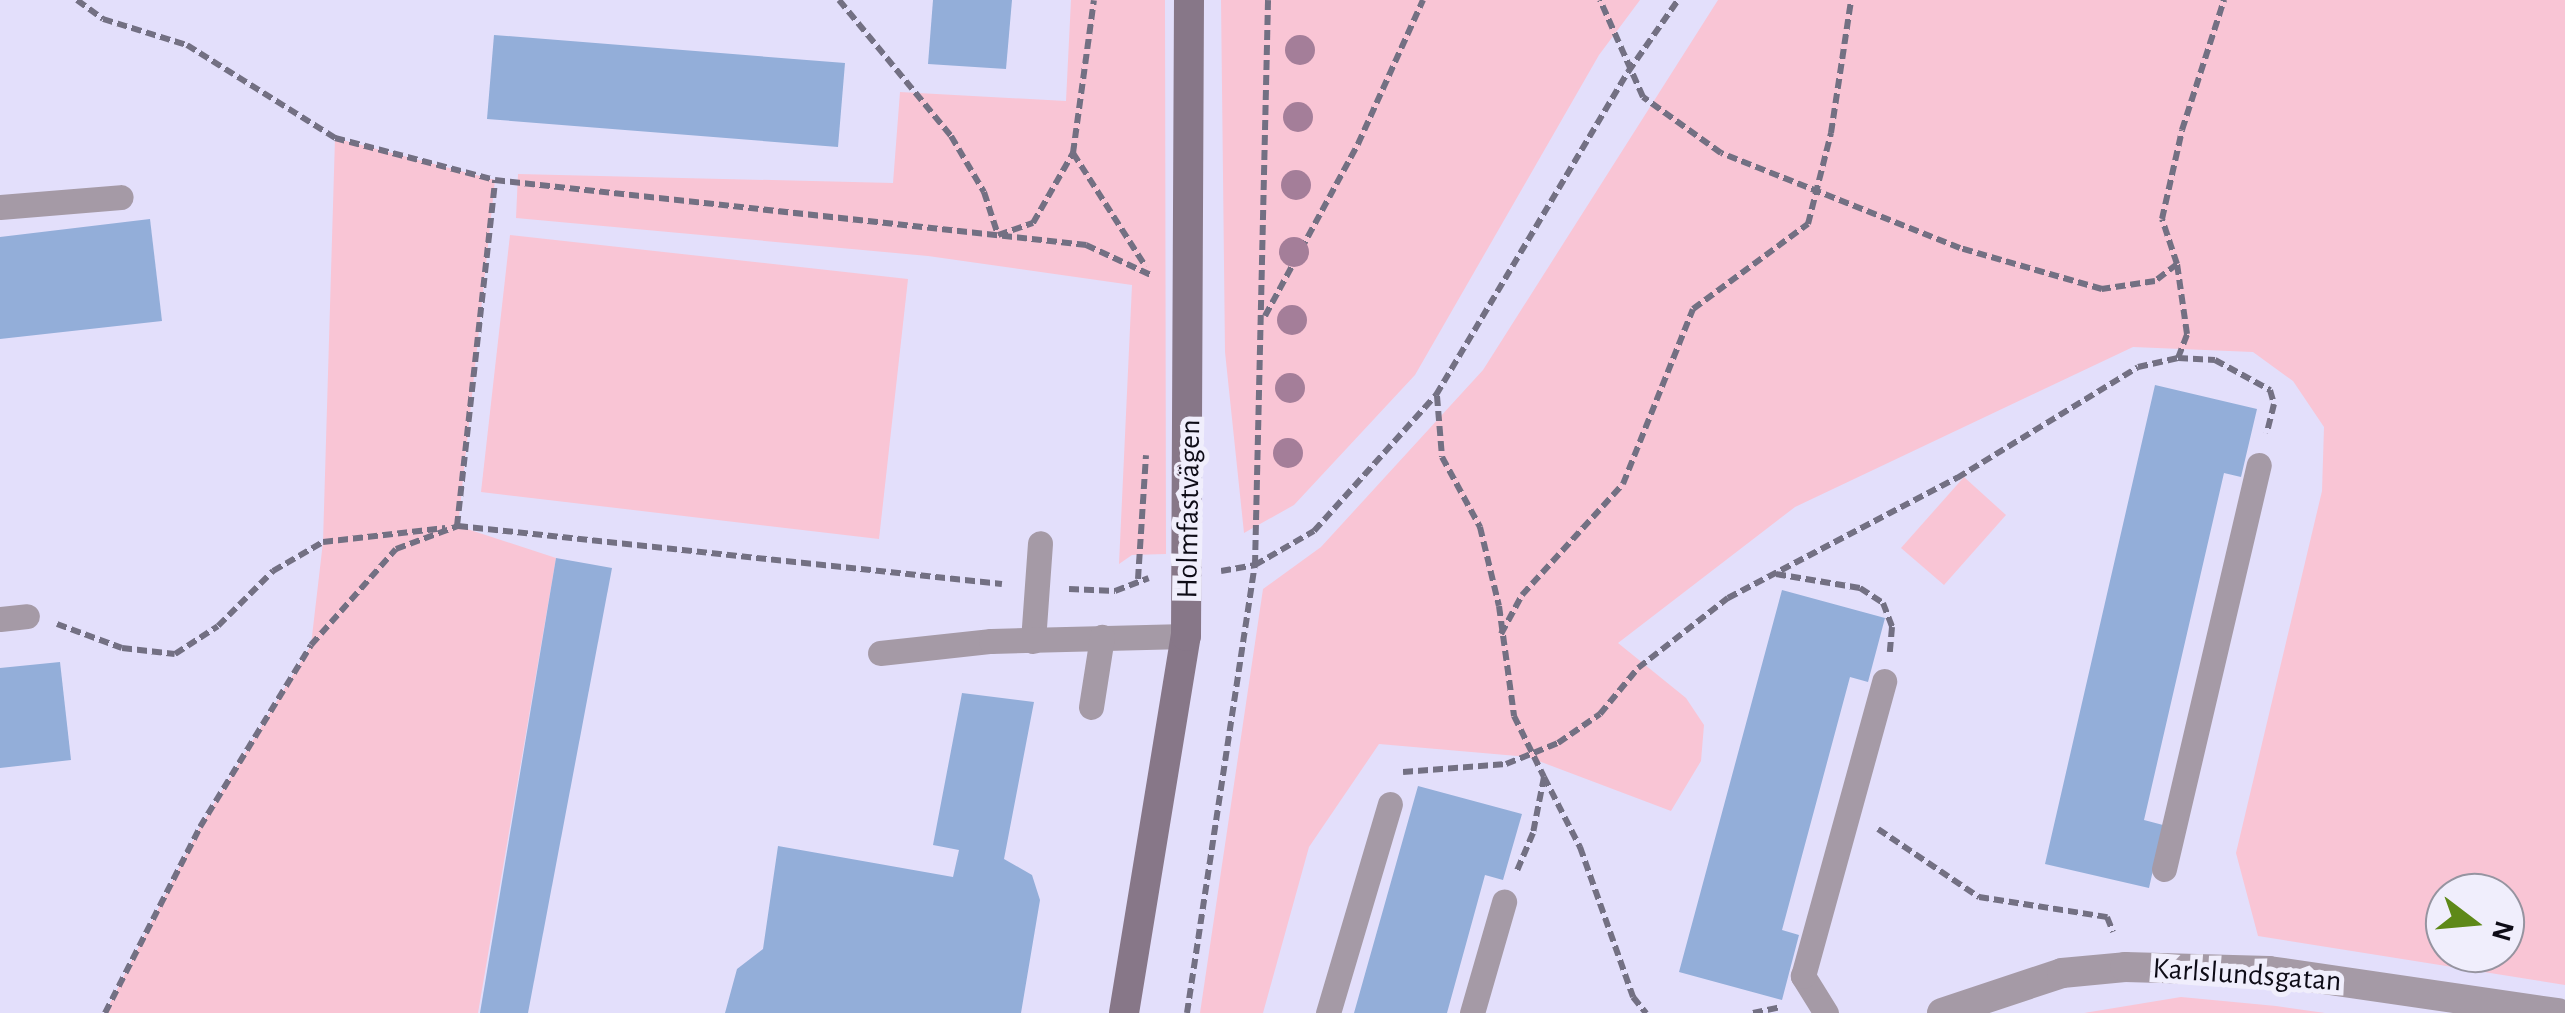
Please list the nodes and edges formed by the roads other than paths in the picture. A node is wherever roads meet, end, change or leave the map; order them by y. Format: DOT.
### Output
graph roads {
  1 [pos="1189,0"];
  2 [pos="120,197"];
  3 [pos="0,207"];
  4 [pos="2259,466"];
  5 [pos="1040,543"];
  6 [pos="26,616"];
  7 [pos="0,619"];
  8 [pos="1186,636"];
  9 [pos="1102,637"];
  10 [pos="1033,641"];
  11 [pos="880,653"];
  12 [pos="1884,681"];
  13 [pos="1090,707"];
  14 [pos="1390,804"];
  15 [pos="2164,869"];
  16 [pos="1504,902"];
  17 [pos="1960,1009"];
  18 [pos="2551,1012"];
  19 [pos="1124,1013"];
  20 [pos="1328,1013"];
  21 [pos="1472,1013"];
  22 [pos="1826,1013"];
  1 -- 8 [label="street, Holmfastvägen"];
  2 -- 3 [label="lane"];
  4 -- 15 [label="lane"];
  5 -- 10 [label="lane"];
  6 -- 7 [label="lane"];
  8 -- 9 [label="lane"];
  8 -- 19 [label="street, Holmfastvägen"];
  9 -- 10 [label="lane"];
  9 -- 13 [label="lane"];
  10 -- 11 [label="lane"];
  12 -- 22 [label="lane"];
  14 -- 20 [label="lane"];
  16 -- 21 [label="lane"];
  17 -- 18 [label="street, Karlslundsgatan"];
}
